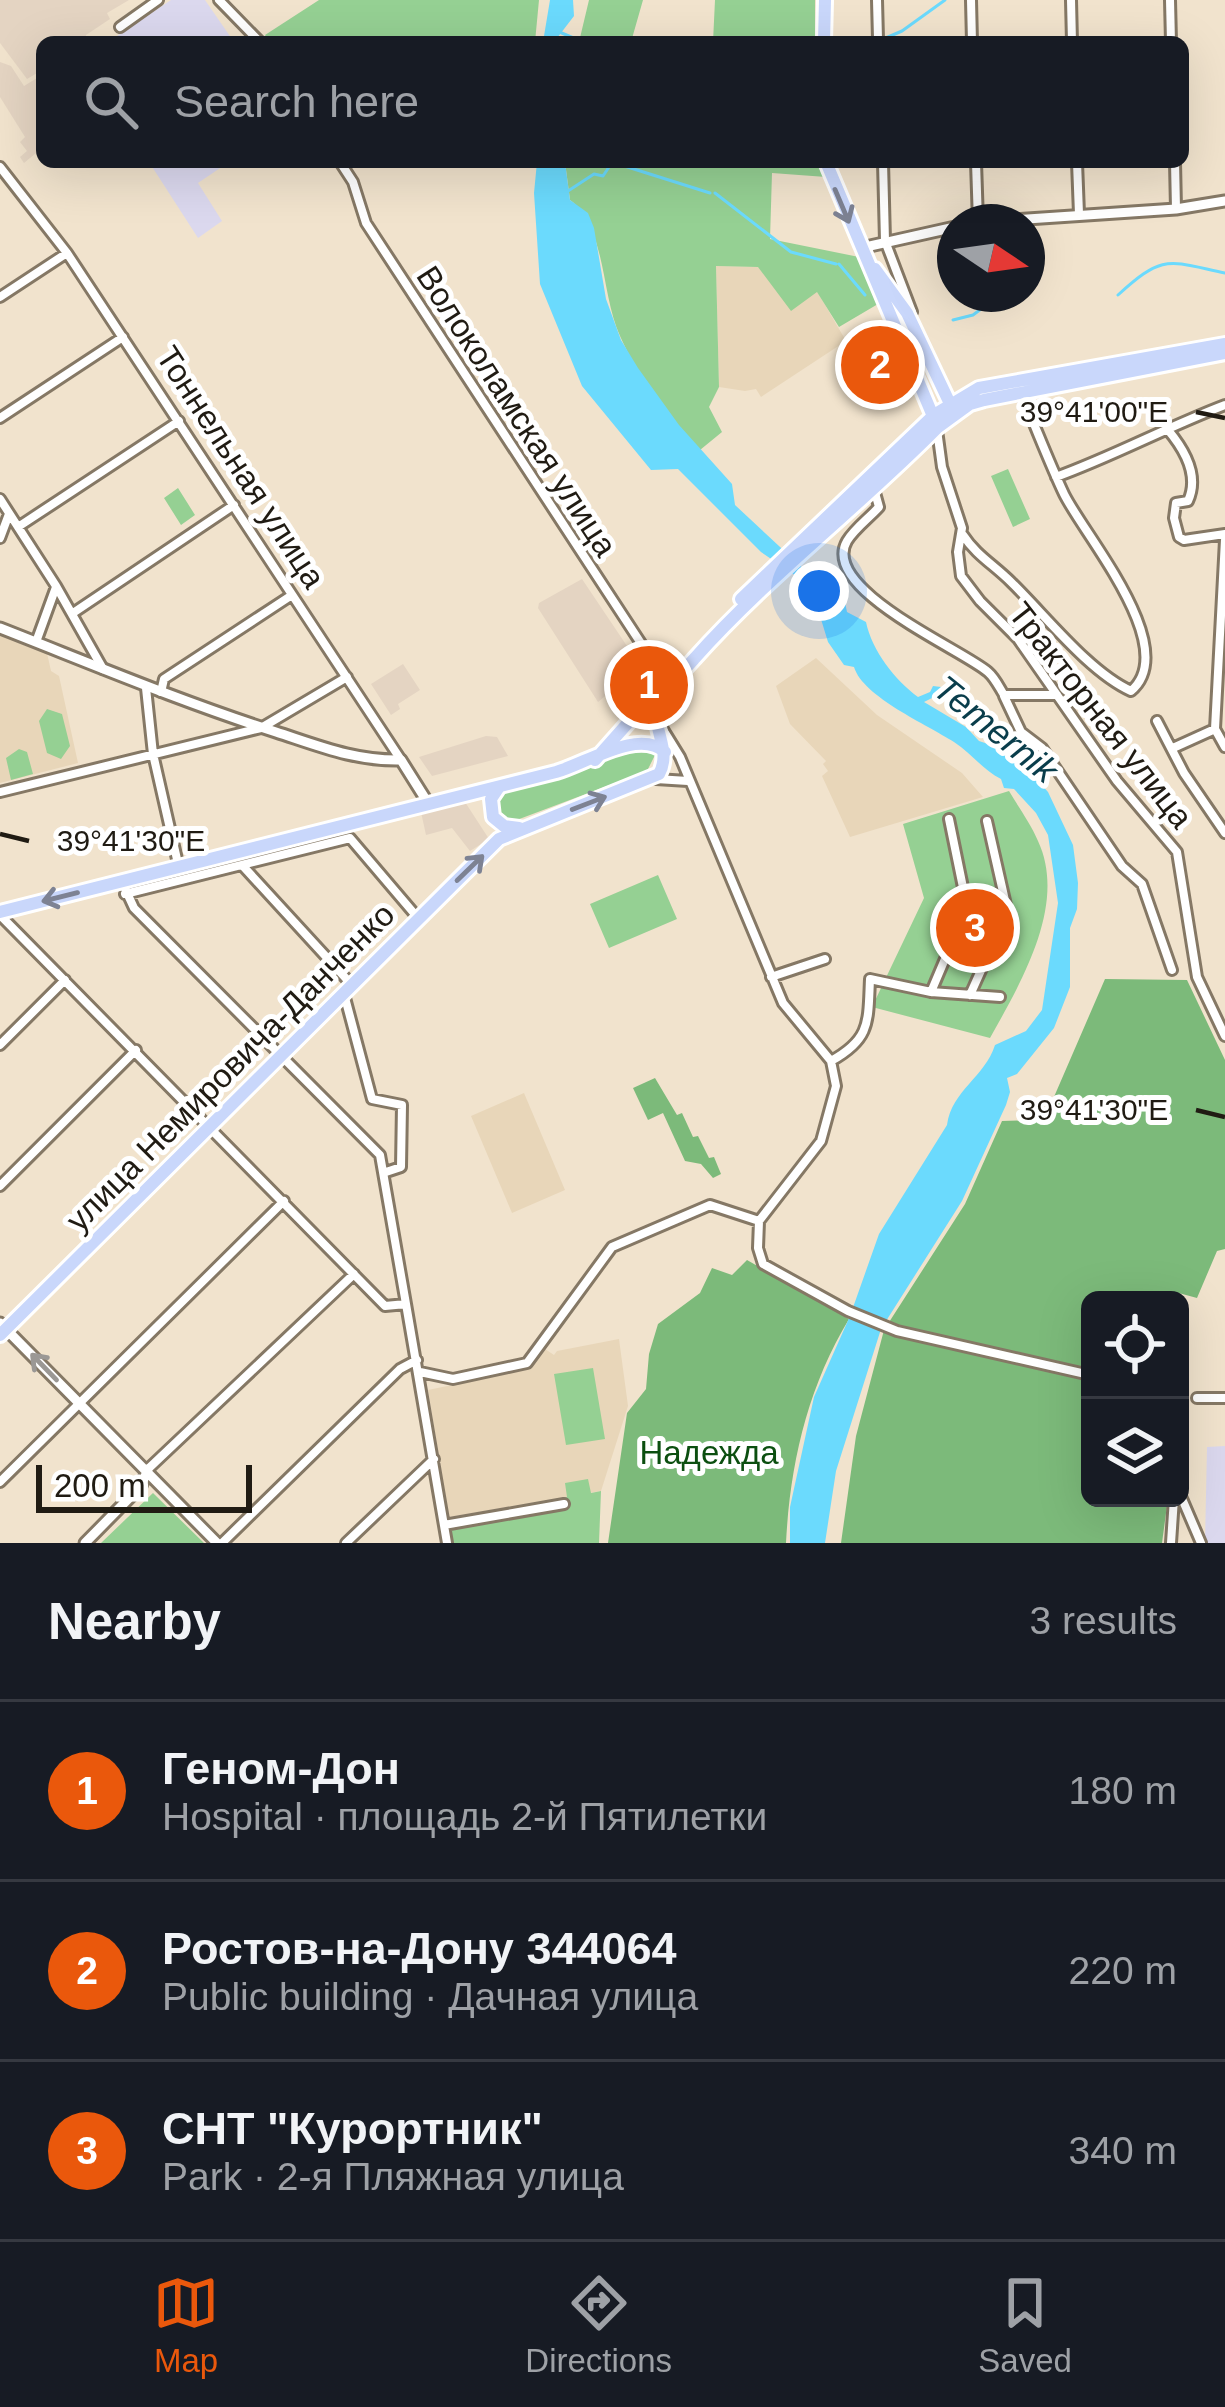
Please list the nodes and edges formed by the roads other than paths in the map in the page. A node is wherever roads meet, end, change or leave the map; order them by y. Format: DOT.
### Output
graph roads {
  1 [pos="158,0"];
  2 [pos="219,0"];
  3 [pos="825,0"];
  4 [pos="877,0"];
  5 [pos="970,0"];
  6 [pos="1071,0"];
  7 [pos="1170,0"];
  8 [pos="120,27"];
  9 [pos="254,36"];
  10 [pos="824,36"];
  11 [pos="878,36"];
  12 [pos="972,36"];
  13 [pos="1072,36"];
  14 [pos="1171,36"];
  15 [pos="344,168"];
  16 [pos="828,168"];
  17 [pos="883,168"];
  18 [pos="976,168"];
  19 [pos="1077,168"];
  20 [pos="1175,168"];
  21 [pos="2,173"];
  22 [pos="1225,200"];
  23 [pos="979,204"];
  24 [pos="1176,208"];
  25 [pos="1079,214"];
  26 [pos="1045,217"];
  27 [pos="937,231"];
  28 [pos="885,241"];
  29 [pos="860,249"];
  30 [pos="67,253"];
  31 [pos="0,297"];
  32 [pos="915,331"];
  33 [pos="123,337"];
  34 [pos="899,338"];
  35 [pos="1225,344"];
  36 [pos="1225,353"];
  37 [pos="927,361"];
  38 [pos="1020,391"];
  39 [pos="1225,405"];
  40 [pos="952,408"];
  41 [pos="0,418"];
  42 [pos="178,421"];
  43 [pos="935,422"];
  44 [pos="1168,430"];
  45 [pos="1056,477"];
  46 [pos="874,489"];
  47 [pos="0,499"];
  48 [pos="234,505"];
  49 [pos="9,512"];
  50 [pos="18,527"];
  51 [pos="821,531"];
  52 [pos="962,534"];
  53 [pos="1225,537"];
  54 [pos="0,538"];
  55 [pos="56,586"];
  56 [pos="292,595"];
  57 [pos="73,613"];
  58 [pos="0,628"];
  59 [pos="36,642"];
  60 [pos="104,670"];
  61 [pos="346,676"];
  62 [pos="664,686"];
  63 [pos="146,688"];
  64 [pos="161,693"];
  65 [pos="1004,695"];
  66 [pos="1058,695"];
  67 [pos="1157,721"];
  68 [pos="658,722"];
  69 [pos="261,728"];
  70 [pos="1215,729"];
  71 [pos="1225,747"];
  72 [pos="1173,748"];
  73 [pos="665,753"];
  74 [pos="153,754"];
  75 [pos="400,760"];
  76 [pos="595,760"];
  77 [pos="684,768"];
  78 [pos="654,778"];
  79 [pos="690,782"];
  80 [pos="500,786"];
  81 [pos="0,791"];
  82 [pos="428,803"];
  83 [pos="949,819"];
  84 [pos="987,821"];
  85 [pos="523,827"];
  86 [pos="1225,833"];
  87 [pos="241,864"];
  88 [pos="179,868"];
  89 [pos="123,888"];
  90 [pos="1,917"];
  91 [pos="418,918"];
  92 [pos="825,959"];
  93 [pos="1172,970"];
  94 [pos="771,977"];
  95 [pos="65,980"];
  96 [pos="348,989"];
  97 [pos="931,992"];
  98 [pos="970,995"];
  99 [pos="1000,997"];
  100 [pos="1225,1036"];
  101 [pos="0,1045"];
  102 [pos="136,1050"];
  103 [pos="280,1055"];
  104 [pos="831,1061"];
  105 [pos="210,1124"];
  106 [pos="386,1172"];
  107 [pos="0,1186"];
  108 [pos="284,1201"];
  109 [pos="759,1221"];
  110 [pos="354,1274"];
  111 [pos="406,1304"];
  112 [pos="2,1329"];
  113 [pos="417,1360"];
  114 [pos="420,1372"];
  115 [pos="1081,1374"];
  116 [pos="1197,1398"];
  117 [pos="1225,1399"];
  118 [pos="78,1402"];
  119 [pos="434,1459"];
  120 [pos="148,1469"];
  121 [pos="0,1482"];
  122 [pos="564,1504"];
  123 [pos="1176,1507"];
  124 [pos="1183,1507"];
  125 [pos="444,1525"];
  126 [pos="85,1543"];
  127 [pos="220,1543"];
  128 [pos="346,1543"];
  129 [pos="447,1543"];
  130 [pos="1171,1543"];
  131 [pos="1201,1543"];
  1 -- 8 [label="street"];
  2 -- 9 [label="street"];
  3 -- 10 [label="main road"];
  4 -- 11 [label="street"];
  5 -- 12 [label="street"];
  6 -- 13 [label="street"];
  7 -- 14 [label="street"];
  15 -- 62 [label="street, Волоколамская улица"];
  16 -- 29 [label="main road, one-way"];
  17 -- 28 [label="street"];
  18 -- 23 [label="street"];
  19 -- 25 [label="street"];
  20 -- 24 [label="street"];
  21 -- 30 [label="street, Тоннельная улица"];
  22 -- 24 [label="street"];
  24 -- 25 [label="street"];
  25 -- 26 [label="street"];
  27 -- 28 [label="street"];
  28 -- 29 [label="street"];
  28 -- 32 [label="street"];
  29 -- 32 [label="main road"];
  29 -- 34 [label="main road"];
  30 -- 31 [label="street"];
  30 -- 33 [label="street, Тоннельная улица"];
  32 -- 37 [label="main road"];
  33 -- 41 [label="street"];
  33 -- 42 [label="street, Тоннельная улица"];
  34 -- 37 [label="main road"];
  34 -- 43 [label="main road"];
  35 -- 40 [label="main road"];
  36 -- 38 [label="main road"];
  37 -- 40 [label="main road"];
  38 -- 40 [label="main road"];
  38 -- 45 [label="street"];
  39 -- 44 [label="street"];
  40 -- 43 [label="main road"];
  42 -- 48 [label="street, Тоннельная улица"];
  42 -- 50 [label="street"];
  43 -- 46 [label="main road"];
  43 -- 51 [label="main road"];
  43 -- 52 [label="street, Тракторная улица"];
  44 -- 45 [label="street"];
  44 -- 53 [label="street"];
  45 -- 52 [label="street"];
  46 -- 51 [label="main road"];
  46 -- 65 [label="street"];
  47 -- 49 [label="street"];
  48 -- 56 [label="street, Тоннельная улица"];
  48 -- 57 [label="street"];
  49 -- 50 [label="street"];
  49 -- 54 [label="street"];
  50 -- 55 [label="street"];
  51 -- 62 [label="main road"];
  52 -- 66 [label="street, Тракторная улица"];
  53 -- 70 [label="street"];
  55 -- 57 [label="street"];
  55 -- 59 [label="street"];
  56 -- 61 [label="street, Тоннельная улица"];
  56 -- 64 [label="street"];
  57 -- 60 [label="street"];
  58 -- 59 [label="street"];
  59 -- 60 [label="street"];
  60 -- 63 [label="street"];
  61 -- 69 [label="street"];
  61 -- 75 [label="street, Тоннельная улица"];
  62 -- 68 [label="main road"];
  62 -- 76 [label="main road"];
  63 -- 64 [label="street"];
  63 -- 74 [label="street"];
  64 -- 69 [label="street"];
  65 -- 66 [label="street"];
  65 -- 93 [label="street"];
  66 -- 100 [label="street, Тракторная улица"];
  67 -- 72 [label="street"];
  68 -- 73 [label="main road"];
  68 -- 77 [label="street"];
  69 -- 74 [label="street"];
  69 -- 75 [label="street"];
  70 -- 71 [label="street"];
  70 -- 72 [label="street"];
  72 -- 86 [label="street"];
  73 -- 76 [label="main road"];
  73 -- 77 [label="street"];
  73 -- 78 [label="main road"];
  74 -- 81 [label="street"];
  74 -- 88 [label="street"];
  75 -- 82 [label="street, Тоннельная улица"];
  76 -- 80 [label="main road"];
  77 -- 79 [label="street"];
  78 -- 79 [label="street"];
  85 -- 78 [label="main road, улица Немировича-Данченко, one-way"];
  79 -- 94 [label="street"];
  80 -- 82 [label="main road"];
  80 -- 85 [label="main road"];
  82 -- 88 [label="main road"];
  83 -- 97 [label="street"];
  84 -- 98 [label="street"];
  91 -- 85 [label="main road, улица Немировича-Данченко, one-way"];
  87 -- 89 [label="street"];
  87 -- 91 [label="street"];
  87 -- 96 [label="street"];
  88 -- 89 [label="main road"];
  89 -- 90 [label="main road, one-way"];
  89 -- 103 [label="street"];
  90 -- 95 [label="street"];
  91 -- 96 [label="main road, улица Немировича-Данченко"];
  92 -- 94 [label="street"];
  94 -- 104 [label="street"];
  95 -- 101 [label="street"];
  95 -- 102 [label="street"];
  96 -- 103 [label="main road, улица Немировича-Данченко"];
  96 -- 106 [label="street"];
  97 -- 98 [label="street"];
  97 -- 104 [label="street"];
  98 -- 99 [label="street"];
  102 -- 105 [label="street"];
  102 -- 107 [label="street"];
  103 -- 105 [label="main road, улица Немировича-Данченко"];
  103 -- 106 [label="street"];
  104 -- 109 [label="street"];
  105 -- 108 [label="street"];
  105 -- 112 [label="main road, улица Немировича-Данченко"];
  106 -- 111 [label="street"];
  108 -- 110 [label="street"];
  108 -- 118 [label="street"];
  109 -- 114 [label="street"];
  109 -- 115 [label="street"];
  110 -- 111 [label="street"];
  110 -- 120 [label="street"];
  111 -- 113 [label="street"];
  118 -- 112 [label="street, one-way"];
  113 -- 114 [label="street"];
  113 -- 127 [label="street"];
  114 -- 119 [label="street"];
  116 -- 117 [label="street"];
  118 -- 120 [label="street"];
  118 -- 121 [label="street"];
  119 -- 125 [label="street"];
  119 -- 128 [label="street"];
  120 -- 126 [label="street"];
  120 -- 127 [label="street"];
  122 -- 125 [label="street"];
  123 -- 130 [label="street"];
  124 -- 131 [label="street"];
  125 -- 129 [label="street"];
}
